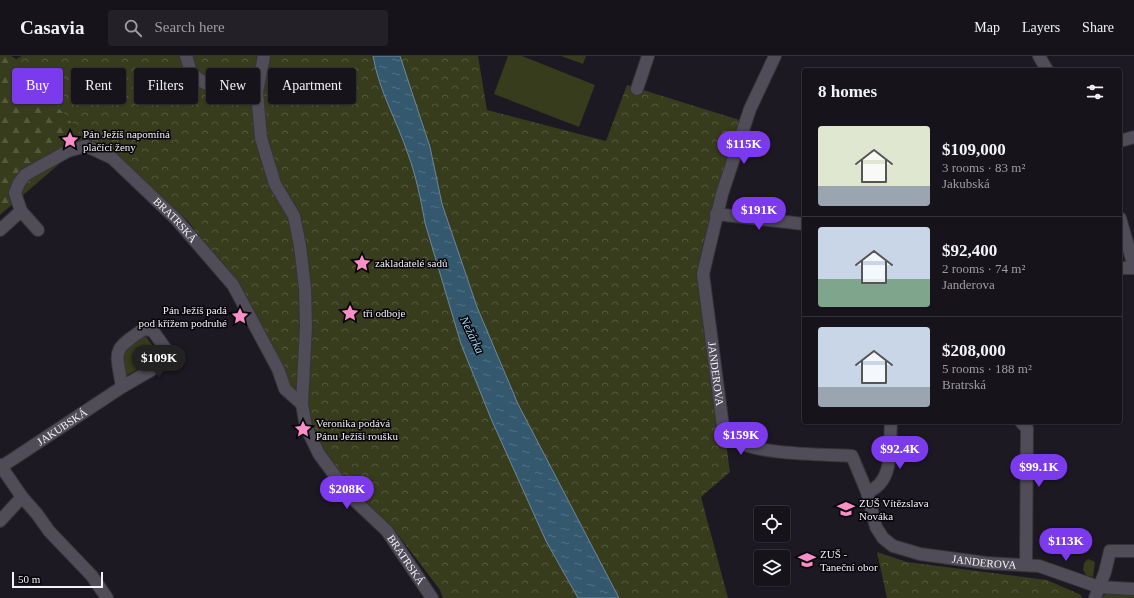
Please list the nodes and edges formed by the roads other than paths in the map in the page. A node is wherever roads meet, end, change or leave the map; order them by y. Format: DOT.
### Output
graph roads {
  1 [pos="186,56"];
  2 [pos="264,56"];
  3 [pos="648,56"];
  4 [pos="775,56"];
  5 [pos="1039,56"];
  6 [pos="1046,68"];
  7 [pos="260,77"];
  8 [pos="206,83"];
  9 [pos="637,89"];
  10 [pos="258,104"];
  11 [pos="1134,137"];
  12 [pos="1122,140"];
  13 [pos="22,211"];
  14 [pos="716,214"];
  15 [pos="802,224"];
  16 [pos="1122,225"];
  17 [pos="0,230"];
  18 [pos="38,230"];
  19 [pos="1134,267"];
  20 [pos="1122,268"];
  21 [pos="122,387"];
  22 [pos="302,404"];
  23 [pos="891,424"];
  24 [pos="1023,424"];
  25 [pos="1,466"];
  26 [pos="867,492"];
  27 [pos="22,497"];
  28 [pos="0,521"];
  29 [pos="1134,551"];
  30 [pos="1026,564"];
  31 [pos="1134,589"];
  32 [pos="1097,592"];
  33 [pos="107,598"];
  34 [pos="432,598"];
  1 -- 8 [label="street"];
  2 -- 7 [label="street, BRATRSKÁ"];
  3 -- 9 [label="street"];
  4 -- 14 [label="street"];
  5 -- 6 [label="street"];
  10 -- 22 [label="street, BRATRSKÁ"];
  11 -- 12 [label="street"];
  13 -- 17 [label="street"];
  13 -- 18 [label="street"];
  13 -- 22 [label="street, BRATRSKÁ"];
  14 -- 15 [label="street"];
  14 -- 26 [label="street, JANDEROVA"];
  16 -- 19 [label="street"];
  19 -- 20 [label="street"];
  21 -- 21 [label="street, JAKUBSKÁ"];
  21 -- 25 [label="street, JAKUBSKÁ"];
  22 -- 34 [label="street, BRATRSKÁ"];
  23 -- 26 [label="street"];
  24 -- 30 [label="street"];
  25 -- 27 [label="street, JAKUBSKÁ"];
  26 -- 30 [label="street, JANDEROVA"];
  27 -- 28 [label="street"];
  27 -- 33 [label="street, JAKUBSKÁ"];
  29 -- 32 [label="street"];
  30 -- 32 [label="street, JANDEROVA"];
  31 -- 32 [label="street, JANDEROVA"];
}
